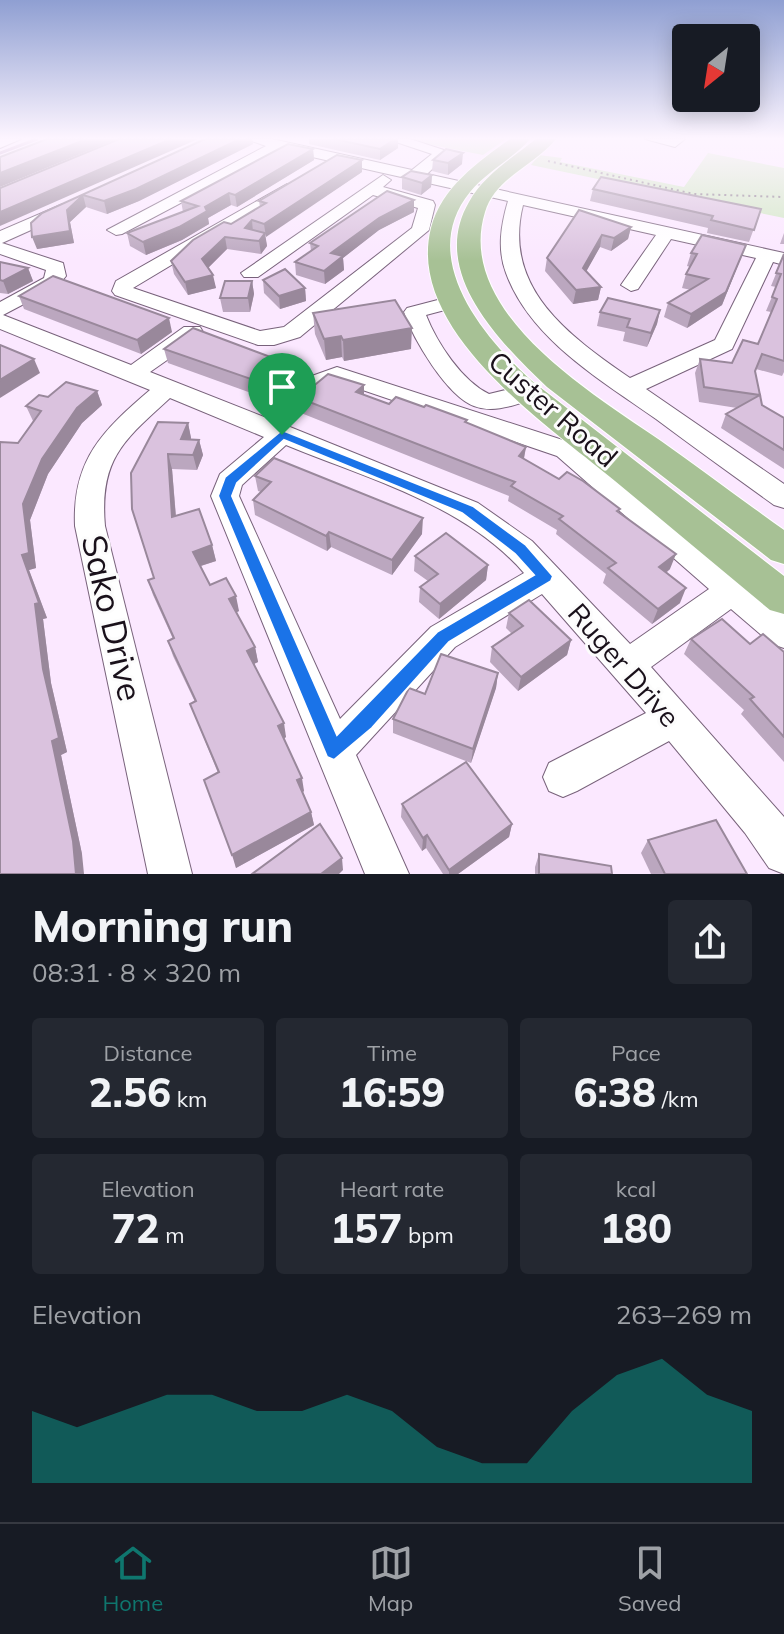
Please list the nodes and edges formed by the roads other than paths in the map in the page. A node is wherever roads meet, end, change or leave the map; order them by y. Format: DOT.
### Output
graph roads {
  1 [pos="212,180"];
  2 [pos="383,180"];
  3 [pos="436,180"];
  4 [pos="483,180"];
  5 [pos="490,180"];
  6 [pos="300,182"];
  7 [pos="371,189"];
  8 [pos="475,189"];
  9 [pos="517,198"];
  10 [pos="72,205"];
  11 [pos="116,230"];
  12 [pos="667,232"];
  13 [pos="0,238"];
  14 [pos="0,248"];
  15 [pos="776,257"];
  16 [pos="251,273"];
  17 [pos="631,285"];
  18 [pos="484,298"];
  19 [pos="453,302"];
  20 [pos="0,310"];
  21 [pos="208,320"];
  22 [pos="0,321"];
  23 [pos="133,374"];
  24 [pos="167,388"];
  25 [pos="628,388"];
  26 [pos="526,392"];
  27 [pos="274,432"];
  28 [pos="784,498"];
  29 [pos="784,550"];
  30 [pos="545,576"];
  31 [pos="732,591"];
  32 [pos="784,598"];
  33 [pos="784,634"];
  34 [pos="627,665"];
  35 [pos="672,719"];
  36 [pos="334,750"];
  37 [pos="563,777"];
  38 [pos="784,853"];
  39 [pos="170,874"];
  40 [pos="387,874"];
  1 -- 11 [label="street"];
  2 -- 7 [label="street"];
  3 -- 8 [label="street"];
  4 -- 8 [label="main road, Custer Road"];
  5 -- 8 [label="main road, Custer Road"];
  6 -- 21 [label="street"];
  7 -- 16 [label="street"];
  7 -- 21 [label="street"];
  8 -- 9 [label="street"];
  8 -- 18 [label="main road, Custer Road"];
  8 -- 19 [label="main road, Custer Road"];
  9 -- 12 [label="street"];
  9 -- 25 [label="street"];
  10 -- 13 [label="street"];
  12 -- 15 [label="street"];
  12 -- 17 [label="street"];
  14 -- 20 [label="street"];
  15 -- 25 [label="street"];
  18 -- 19 [label="main road"];
  18 -- 29 [label="main road, Custer Road"];
  19 -- 26 [label="main road, Custer Road"];
  19 -- 26 [label="street"];
  21 -- 23 [label="street"];
  22 -- 23 [label="street, Ruger Drive"];
  23 -- 24 [label="street, Ruger Drive"];
  24 -- 27 [label="street, Ruger Drive"];
  24 -- 39 [label="street, Sako Drive"];
  25 -- 28 [label="street"];
  26 -- 32 [label="main road, Custer Road"];
  27 -- 30 [label="street, Ruger Drive"];
  27 -- 31 [label="street"];
  27 -- 36 [label="street"];
  30 -- 34 [label="street, Ruger Drive"];
  30 -- 36 [label="street"];
  31 -- 33 [label="street"];
  31 -- 34 [label="street"];
  34 -- 35 [label="street, Ruger Drive"];
  35 -- 37 [label="street"];
  35 -- 38 [label="street, Ruger Drive"];
  36 -- 40 [label="street"];
}
